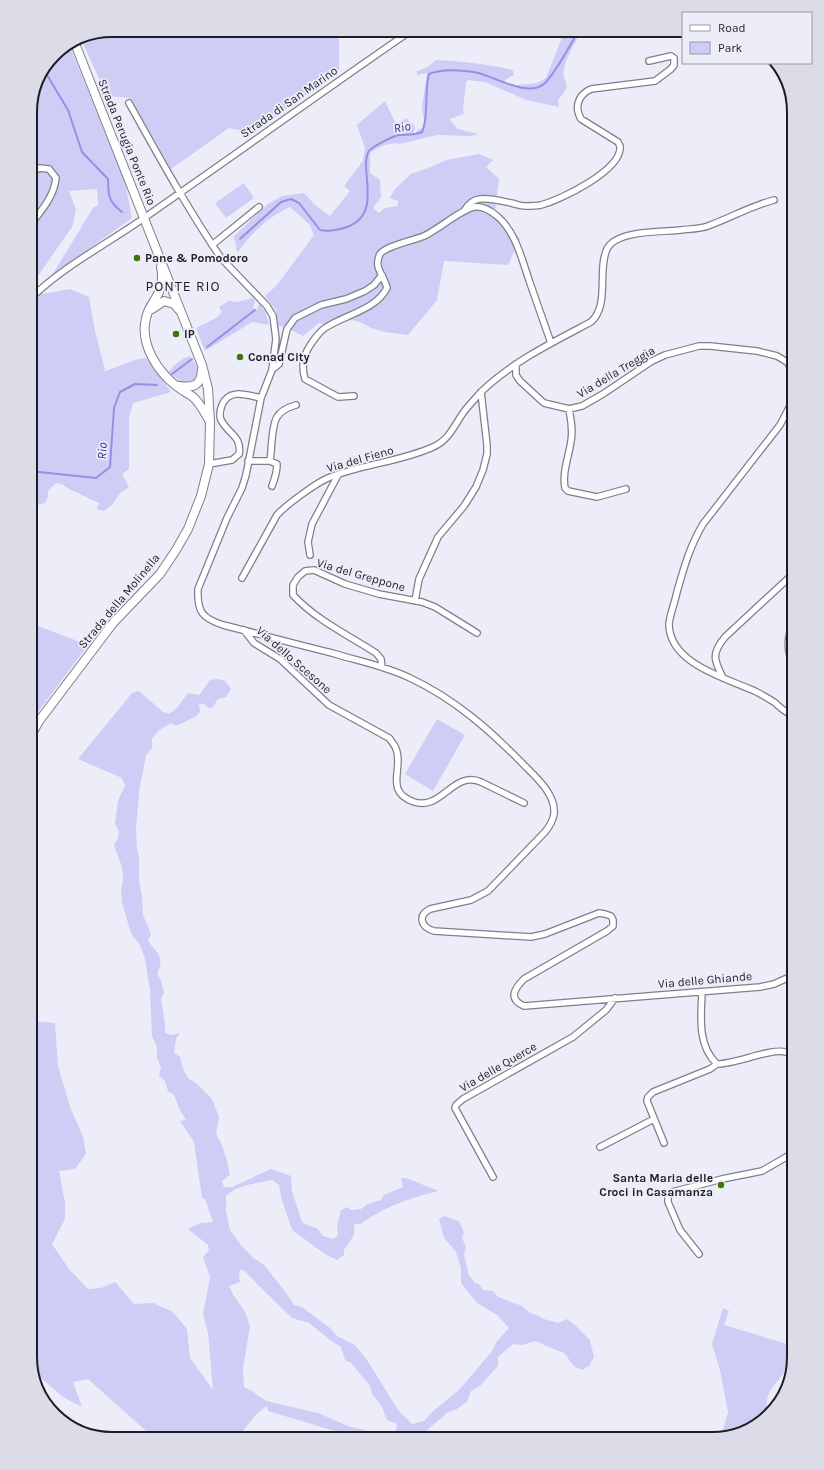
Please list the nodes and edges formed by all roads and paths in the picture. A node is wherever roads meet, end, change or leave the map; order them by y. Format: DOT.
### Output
graph roads {
  1 [pos="402,37"];
  2 [pos="76,46"];
  3 [pos="649,61"];
  4 [pos="129,103"];
  5 [pos="37,169"];
  6 [pos="180,192"];
  7 [pos="774,200"];
  8 [pos="259,207"];
  9 [pos="464,211"];
  10 [pos="37,216"];
  11 [pos="144,219"];
  12 [pos="212,245"];
  13 [pos="158,252"];
  14 [pos="382,276"];
  15 [pos="37,292"];
  16 [pos="148,312"];
  17 [pos="182,313"];
  18 [pos="552,343"];
  19 [pos="787,362"];
  20 [pos="516,364"];
  21 [pos="202,365"];
  22 [pos="272,370"];
  23 [pos="176,386"];
  24 [pos="208,389"];
  25 [pos="481,392"];
  26 [pos="354,396"];
  27 [pos="194,398"];
  28 [pos="261,398"];
  29 [pos="296,405"];
  30 [pos="569,409"];
  31 [pos="787,412"];
  32 [pos="210,422"];
  33 [pos="248,461"];
  34 [pos="270,461"];
  35 [pos="209,464"];
  36 [pos="338,474"];
  37 [pos="272,486"];
  38 [pos="626,489"];
  39 [pos="310,554"];
  40 [pos="242,578"];
  41 [pos="787,579"];
  42 [pos="415,601"];
  43 [pos="244,630"];
  44 [pos="477,633"];
  45 [pos="382,667"];
  46 [pos="723,678"];
  47 [pos="787,712"];
  48 [pos="37,724"];
  49 [pos="524,803"];
  50 [pos="787,978"];
  51 [pos="702,992"];
  52 [pos="615,998"];
  53 [pos="787,1052"];
  54 [pos="717,1064"];
  55 [pos="654,1119"];
  56 [pos="664,1143"];
  57 [pos="600,1147"];
  58 [pos="787,1157"];
  59 [pos="493,1177"];
  60 [pos="699,1254"];
  1 -- 6 [label="street, Strada di San Marino"];
  2 -- 11 [label="main road, Strada Perugia Ponte Rio"];
  3 -- 9 [label="street"];
  4 -- 6 [label="street, Strada Perugia Ponte Rio"];
  5 -- 10 [label="street"];
  6 -- 11 [label="street, Strada di San Marino"];
  6 -- 12 [label="street, Strada Perugia Ponte Rio"];
  7 -- 18 [label="street"];
  8 -- 12 [label="street"];
  9 -- 14 [label="street"];
  9 -- 18 [label="street"];
  11 -- 13 [label="main road, Strada Perugia Ponte Rio"];
  11 -- 15 [label="street, Strada di San Marino"];
  12 -- 22 [label="street, Strada Perugia Ponte Rio"];
  13 -- 16 [label="main road, Strada Perugia Ponte Rio"];
  13 -- 17 [label="main road, Strada Perugia Ponte Rio"];
  14 -- 22 [label="street"];
  14 -- 26 [label="street"];
  16 -- 17 [label="main road"];
  16 -- 23 [label="main road, Strada Perugia Ponte Rio"];
  17 -- 21 [label="main road, Strada Perugia Ponte Rio"];
  18 -- 20 [label="street"];
  19 -- 30 [label="street, Via della Treggia"];
  20 -- 25 [label="street, Via del Fieno"];
  20 -- 30 [label="street, Via della Treggia"];
  21 -- 23 [label="main road"];
  21 -- 24 [label="main road, Strada Perugia Ponte Rio"];
  22 -- 28 [label="street, Strada Perugia Ponte Rio"];
  23 -- 27 [label="main road, Strada Perugia Ponte Rio"];
  24 -- 27 [label="main road"];
  24 -- 32 [label="main road, Strada Perugia Ponte Rio"];
  25 -- 36 [label="street, Via del Fieno"];
  25 -- 42 [label="street"];
  27 -- 32 [label="main road, Strada Perugia Ponte Rio"];
  28 -- 33 [label="street, Strada Perugia Ponte Rio"];
  28 -- 35 [label="street"];
  29 -- 34 [label="street"];
  30 -- 38 [label="street"];
  31 -- 46 [label="street"];
  32 -- 35 [label="main road, Strada della Molinella"];
  33 -- 34 [label="street"];
  33 -- 43 [label="street, Strada Perugia Ponte Rio"];
  34 -- 37 [label="street"];
  35 -- 48 [label="main road, Strada della Molinella"];
  36 -- 39 [label="street"];
  36 -- 40 [label="street, Via del Fieno"];
  41 -- 46 [label="street"];
  42 -- 44 [label="street, Via del Greppone"];
  42 -- 45 [label="street, Via del Greppone"];
  43 -- 45 [label="street, Strada Perugia Ponte Rio"];
  43 -- 49 [label="street, Via dello Scesone"];
  45 -- 52 [label="street, Via delle Ghiande"];
  46 -- 47 [label="street"];
  50 -- 51 [label="street, Via delle Ghiande"];
  51 -- 52 [label="street, Via delle Ghiande"];
  51 -- 54 [label="street"];
  52 -- 59 [label="street, Via delle Querce"];
  53 -- 54 [label="street"];
  54 -- 55 [label="street"];
  55 -- 56 [label="street"];
  55 -- 57 [label="street"];
  58 -- 60 [label="street"];
}
